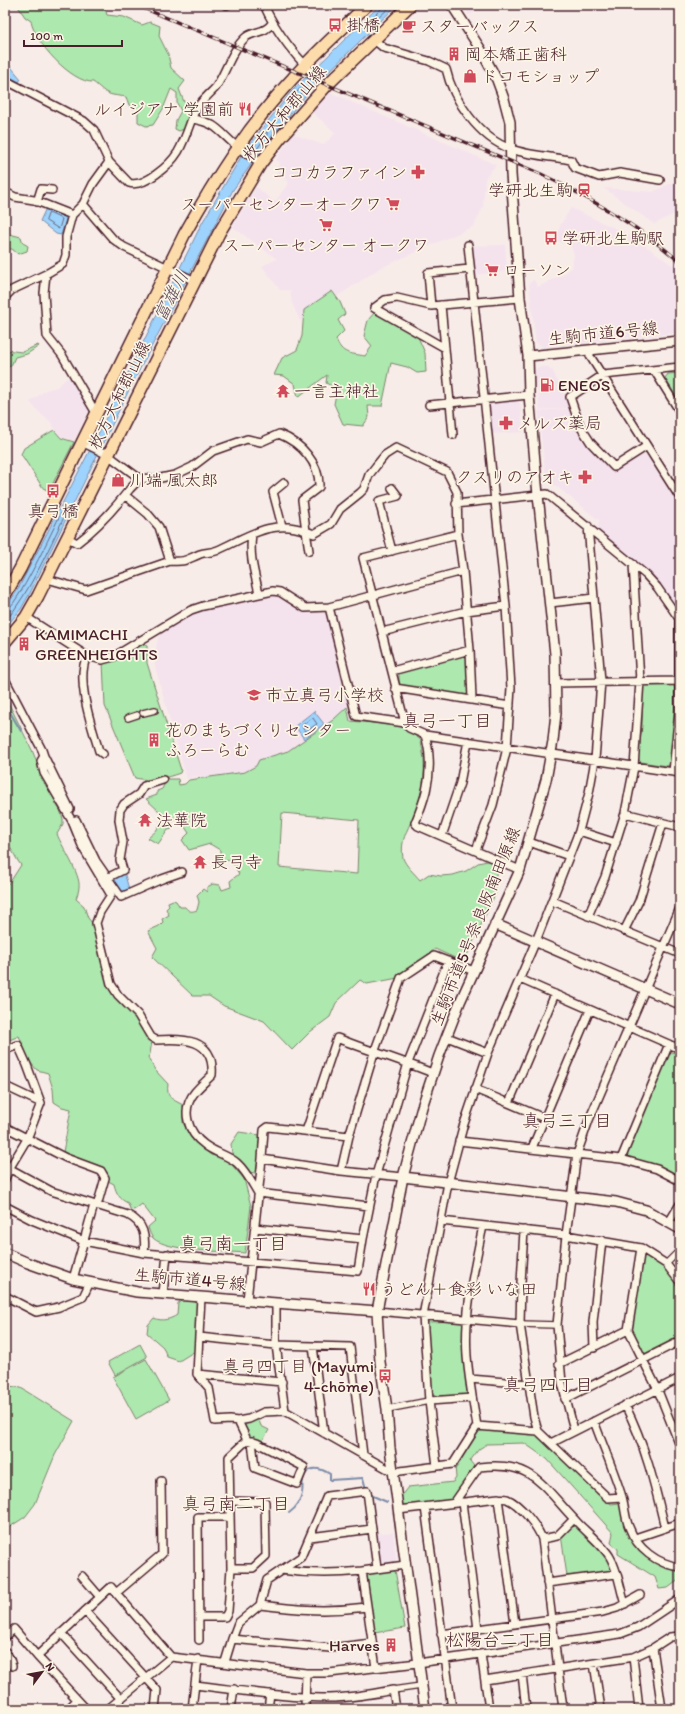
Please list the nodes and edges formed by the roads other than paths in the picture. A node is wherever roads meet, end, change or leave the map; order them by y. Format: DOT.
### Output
graph roads {
  1 [pos="264,5"];
  2 [pos="367,5"];
  3 [pos="410,5"];
  4 [pos="452,5"];
  5 [pos="272,23"];
  6 [pos="374,40"];
  7 [pos="304,66"];
  8 [pos="5,80"];
  9 [pos="326,86"];
  10 [pos="193,119"];
  11 [pos="238,147"];
  12 [pos="510,149"];
  13 [pos="109,162"];
  14 [pos="261,163"];
  15 [pos="660,180"];
  16 [pos="52,190"];
  17 [pos="5,192"];
  18 [pos="37,202"];
  19 [pos="83,204"];
  20 [pos="72,215"];
  21 [pos="468,245"];
  22 [pos="169,269"];
  23 [pos="470,269"];
  24 [pos="46,274"];
  25 [pos="195,281"];
  26 [pos="5,297"];
  27 [pos="520,298"];
  28 [pos="473,302"];
  29 [pos="441,305"];
  30 [pos="431,306"];
  31 [pos="680,341"];
  32 [pos="445,348"];
  33 [pos="590,350"];
  34 [pos="528,356"];
  35 [pos="680,367"];
  36 [pos="654,370"];
  37 [pos="603,375"];
  38 [pos="529,395"];
  39 [pos="484,400"];
  40 [pos="451,403"];
  41 [pos="429,405"];
  42 [pos="680,412"];
  43 [pos="96,413"];
  44 [pos="453,435"];
  45 [pos="82,442"];
  46 [pos="647,446"];
  47 [pos="108,456"];
  48 [pos="139,478"];
  49 [pos="284,483"];
  50 [pos="392,488"];
  51 [pos="538,495"];
  52 [pos="126,496"];
  53 [pos="680,498"];
  54 [pos="494,500"];
  55 [pos="456,504"];
  56 [pos="282,526"];
  57 [pos="588,526"];
  58 [pos="306,531"];
  59 [pos="252,534"];
  60 [pos="458,534"];
  61 [pos="68,538"];
  62 [pos="308,551"];
  63 [pos="392,551"];
  64 [pos="170,561"];
  65 [pos="633,564"];
  66 [pos="463,571"];
  67 [pos="46,579"];
  68 [pos="259,593"];
  69 [pos="5,595"];
  70 [pos="373,596"];
  71 [pos="594,598"];
  72 [pos="550,603"];
  73 [pos="506,606"];
  74 [pos="329,607"];
  75 [pos="677,607"];
  76 [pos="466,611"];
  77 [pos="26,617"];
  78 [pos="680,619"];
  79 [pos="382,632"];
  80 [pos="5,642"];
  81 [pos="470,650"];
  82 [pos="87,656"];
  83 [pos="392,671"];
  84 [pos="5,679"];
  85 [pos="601,681"];
  86 [pos="640,681"];
  87 [pos="679,681"];
  88 [pos="556,683"];
  89 [pos="396,688"];
  90 [pos="472,700"];
  91 [pos="510,706"];
  92 [pos="155,710"];
  93 [pos="128,718"];
  94 [pos="405,723"];
  95 [pos="426,735"];
  96 [pos="468,741"];
  97 [pos="507,748"];
  98 [pos="103,754"];
  99 [pos="551,754"];
  100 [pos="44,756"];
  101 [pos="595,760"];
  102 [pos="634,767"];
  103 [pos="676,773"];
  104 [pos="163,780"];
  105 [pos="626,812"];
  106 [pos="663,823"];
  107 [pos="680,827"];
  108 [pos="579,831"];
  109 [pos="442,836"];
  110 [pos="529,842"];
  111 [pos="616,843"];
  112 [pos="476,850"];
  113 [pos="570,856"];
  114 [pos="520,870"];
  115 [pos="182,872"];
  116 [pos="107,878"];
  117 [pos="552,900"];
  118 [pos="680,908"];
  119 [pos="588,916"];
  120 [pos="495,924"];
  121 [pos="624,931"];
  122 [pos="536,941"];
  123 [pos="663,947"];
  124 [pos="680,954"];
  125 [pos="448,961"];
  126 [pos="474,971"];
  127 [pos="520,979"];
  128 [pos="645,989"];
  129 [pos="554,994"];
  130 [pos="680,1004"];
  131 [pos="590,1010"];
  132 [pos="629,1026"];
  133 [pos="447,1037"];
  134 [pos="669,1044"];
  135 [pos="680,1049"];
  136 [pos="5,1050"];
  137 [pos="374,1053"];
  138 [pos="488,1053"];
  139 [pos="408,1063"];
  140 [pos="432,1073"];
  141 [pos="5,1086"];
  142 [pos="475,1089"];
  143 [pos="509,1102"];
  144 [pos="41,1103"];
  145 [pos="544,1118"];
  146 [pos="5,1127"];
  147 [pos="306,1131"];
  148 [pos="349,1136"];
  149 [pos="27,1139"];
  150 [pos="459,1141"];
  151 [pos="532,1148"];
  152 [pos="577,1154"];
  153 [pos="262,1159"];
  154 [pos="621,1159"];
  155 [pos="7,1168"];
  156 [pos="341,1171"];
  157 [pos="376,1175"];
  158 [pos="403,1177"];
  159 [pos="5,1179"];
  160 [pos="680,1181"];
  161 [pos="448,1183"];
  162 [pos="258,1194"];
  163 [pos="571,1196"];
  164 [pos="680,1204"];
  165 [pos="96,1205"];
  166 [pos="5,1206"];
  167 [pos="369,1206"];
  168 [pos="441,1221"];
  169 [pos="669,1222"];
  170 [pos="483,1226"];
  171 [pos="255,1228"];
  172 [pos="680,1229"];
  173 [pos="524,1230"];
  174 [pos="566,1235"];
  175 [pos="363,1239"];
  176 [pos="602,1240"];
  177 [pos="84,1241"];
  178 [pos="641,1248"];
  179 [pos="680,1250"];
  180 [pos="5,1253"];
  181 [pos="144,1253"];
  182 [pos="167,1254"];
  183 [pos="251,1262"];
  184 [pos="666,1264"];
  185 [pos="73,1279"];
  186 [pos="90,1282"];
  187 [pos="680,1282"];
  188 [pos="163,1294"];
  189 [pos="201,1297"];
  190 [pos="5,1298"];
  191 [pos="247,1300"];
  192 [pos="276,1304"];
  193 [pos="377,1311"];
  194 [pos="423,1316"];
  195 [pos="467,1320"];
  196 [pos="520,1324"];
  197 [pos="557,1326"];
  198 [pos="628,1330"];
  199 [pos="199,1337"];
  200 [pos="680,1341"];
  201 [pos="276,1345"];
  202 [pos="313,1346"];
  203 [pos="594,1348"];
  204 [pos="643,1359"];
  205 [pos="559,1364"];
  206 [pos="197,1374"];
  207 [pos="680,1378"];
  208 [pos="470,1379"];
  209 [pos="282,1382"];
  210 [pos="529,1384"];
  211 [pos="657,1388"];
  212 [pos="472,1398"];
  213 [pos="565,1399"];
  214 [pos="429,1401"];
  215 [pos="625,1405"];
  216 [pos="387,1409"];
  217 [pos="285,1411"];
  218 [pos="594,1421"];
  219 [pos="238,1422"];
  220 [pos="477,1426"];
  221 [pos="574,1430"];
  222 [pos="538,1431"];
  223 [pos="324,1433"];
  224 [pos="249,1440"];
  225 [pos="551,1443"];
  226 [pos="680,1446"];
  227 [pos="364,1455"];
  228 [pos="437,1466"];
  229 [pos="393,1472"];
  230 [pos="161,1481"];
  231 [pos="622,1497"];
  232 [pos="498,1498"];
  233 [pos="230,1501"];
  234 [pos="462,1502"];
  235 [pos="454,1503"];
  236 [pos="425,1507"];
  237 [pos="398,1510"];
  238 [pos="229,1517"];
  239 [pos="574,1519"];
  240 [pos="680,1523"];
  241 [pos="665,1528"];
  242 [pos="372,1529"];
  243 [pos="310,1538"];
  244 [pos="636,1538"];
  245 [pos="542,1539"];
  246 [pos="405,1564"];
  247 [pos="680,1567"];
  248 [pos="230,1568"];
  249 [pos="377,1568"];
  250 [pos="282,1570"];
  251 [pos="362,1571"];
  252 [pos="616,1574"];
  253 [pos="82,1576"];
  254 [pos="547,1583"];
  255 [pos="116,1593"];
  256 [pos="640,1595"];
  257 [pos="100,1597"];
  258 [pos="680,1600"];
  259 [pos="624,1604"];
  260 [pos="260,1605"];
  261 [pos="368,1607"];
  262 [pos="86,1611"];
  263 [pos="200,1617"];
  264 [pos="552,1620"];
  265 [pos="515,1624"];
  266 [pos="478,1629"];
  267 [pos="61,1633"];
  268 [pos="441,1634"];
  269 [pos="680,1636"];
  270 [pos="5,1637"];
  271 [pos="232,1639"];
  272 [pos="199,1640"];
  273 [pos="372,1643"];
  274 [pos="555,1644"];
  275 [pos="653,1648"];
  276 [pos="5,1650"];
  277 [pos="481,1654"];
  278 [pos="37,1656"];
  279 [pos="171,1657"];
  280 [pos="633,1657"];
  281 [pos="198,1659"];
  282 [pos="444,1659"];
  283 [pos="225,1662"];
  284 [pos="418,1663"];
  285 [pos="594,1664"];
  286 [pos="12,1666"];
  287 [pos="376,1668"];
  288 [pos="558,1669"];
  289 [pos="306,1673"];
  290 [pos="522,1674"];
  291 [pos="146,1677"];
  292 [pos="485,1680"];
  293 [pos="195,1685"];
  294 [pos="421,1686"];
  295 [pos="234,1689"];
  296 [pos="393,1690"];
  297 [pos="270,1694"];
  298 [pos="306,1697"];
  299 [pos="121,1699"];
  300 [pos="77,1700"];
  301 [pos="112,1708"];
  302 [pos="60,1709"];
  303 [pos="86,1709"];
  304 [pos="155,1709"];
  305 [pos="192,1709"];
  306 [pos="231,1709"];
  307 [pos="268,1709"];
  308 [pos="305,1709"];
  309 [pos="396,1709"];
  310 [pos="425,1709"];
  311 [pos="452,1709"];
  312 [pos="489,1709"];
  313 [pos="526,1709"];
  314 [pos="563,1709"];
  315 [pos="601,1709"];
  316 [pos="639,1709"];
  317 [pos="662,1709"];
  1 -- 5 [label="street"];
  2 -- 7 [label="main road, 枚方大和郡山線"];
  3 -- 6 [label="main road, 枚方大和郡山線"];
  4 -- 12 [label="street, 生駒市道5号奈良阪南田原線"];
  5 -- 7 [label="street"];
  5 -- 10 [label="street"];
  6 -- 9 [label="main road, 枚方大和郡山線"];
  6 -- 12 [label="street"];
  7 -- 9 [label="street"];
  7 -- 11 [label="main road, 枚方大和郡山線"];
  8 -- 13 [label="street"];
  9 -- 14 [label="main road, 枚方大和郡山線"];
  10 -- 11 [label="street"];
  10 -- 13 [label="street"];
  11 -- 14 [label="street"];
  11 -- 22 [label="main road, 枚方大和郡山線"];
  12 -- 15 [label="street"];
  12 -- 27 [label="street, 生駒市道5号奈良阪南田原線"];
  13 -- 19 [label="street"];
  14 -- 25 [label="main road, 枚方大和郡山線"];
  16 -- 18 [label="street"];
  17 -- 18 [label="street"];
  18 -- 20 [label="street"];
  19 -- 20 [label="street"];
  19 -- 22 [label="street"];
  20 -- 24 [label="street"];
  21 -- 23 [label="street"];
  22 -- 25 [label="street"];
  22 -- 43 [label="main road, 枚方大和郡山線"];
  23 -- 28 [label="street"];
  23 -- 30 [label="street"];
  24 -- 26 [label="street"];
  24 -- 43 [label="street"];
  25 -- 47 [label="main road, 枚方大和郡山線"];
  27 -- 28 [label="street"];
  27 -- 34 [label="street, 生駒市道5号奈良阪南田原線"];
  28 -- 29 [label="street"];
  28 -- 39 [label="street"];
  29 -- 30 [label="street"];
  29 -- 32 [label="street"];
  30 -- 32 [label="street"];
  31 -- 33 [label="street, 生駒市道6号線"];
  32 -- 40 [label="street"];
  33 -- 34 [label="street, 生駒市道6号線"];
  33 -- 37 [label="street"];
  34 -- 38 [label="street, 生駒市道5号奈良阪南田原線"];
  35 -- 36 [label="street"];
  36 -- 37 [label="street"];
  36 -- 42 [label="street"];
  37 -- 46 [label="street"];
  37 -- 46 [label="street"];
  38 -- 39 [label="street"];
  38 -- 51 [label="street, 生駒市道5号奈良阪南田原線"];
  39 -- 40 [label="street"];
  39 -- 54 [label="street"];
  40 -- 41 [label="street"];
  40 -- 44 [label="street"];
  43 -- 45 [label="main road, 枚方大和郡山線"];
  45 -- 47 [label="street"];
  45 -- 69 [label="main road, 枚方大和郡山線"];
  46 -- 53 [label="street"];
  47 -- 48 [label="street"];
  47 -- 61 [label="main road, 枚方大和郡山線"];
  48 -- 52 [label="street"];
  48 -- 58 [label="street"];
  49 -- 56 [label="street"];
  50 -- 63 [label="street"];
  51 -- 54 [label="street"];
  51 -- 57 [label="street"];
  51 -- 72 [label="street, 生駒市道5号奈良阪南田原線"];
  52 -- 61 [label="street"];
  52 -- 64 [label="street"];
  54 -- 55 [label="street"];
  54 -- 73 [label="street"];
  55 -- 58 [label="street"];
  55 -- 60 [label="street"];
  56 -- 58 [label="street"];
  56 -- 59 [label="street"];
  57 -- 65 [label="street"];
  57 -- 71 [label="street"];
  58 -- 62 [label="street"];
  59 -- 64 [label="street"];
  59 -- 68 [label="street"];
  60 -- 63 [label="street"];
  60 -- 66 [label="street"];
  61 -- 67 [label="main road, 枚方大和郡山線"];
  63 -- 70 [label="street"];
  64 -- 67 [label="street"];
  65 -- 75 [label="street"];
  65 -- 86 [label="street"];
  66 -- 70 [label="street"];
  66 -- 76 [label="street"];
  67 -- 77 [label="main road, 枚方大和郡山線"];
  68 -- 74 [label="street"];
  68 -- 82 [label="street"];
  70 -- 74 [label="street"];
  70 -- 79 [label="street"];
  71 -- 72 [label="street"];
  71 -- 85 [label="street"];
  72 -- 88 [label="street, 生駒市道5号奈良阪南田原線"];
  73 -- 76 [label="street"];
  73 -- 91 [label="street"];
  74 -- 94 [label="street"];
  75 -- 78 [label="street"];
  76 -- 79 [label="street"];
  76 -- 81 [label="street"];
  77 -- 80 [label="main road, 枚方大和郡山線"];
  77 -- 82 [label="street"];
  78 -- 87 [label="street"];
  79 -- 83 [label="street"];
  81 -- 83 [label="street"];
  81 -- 90 [label="street"];
  82 -- 98 [label="street"];
  83 -- 89 [label="street"];
  84 -- 100 [label="street"];
  85 -- 86 [label="street"];
  85 -- 88 [label="street"];
  85 -- 101 [label="street"];
  86 -- 87 [label="street"];
  86 -- 102 [label="street"];
  87 -- 103 [label="street"];
  88 -- 99 [label="street, 生駒市道5号奈良阪南田原線"];
  89 -- 90 [label="street"];
  89 -- 94 [label="street"];
  90 -- 91 [label="street"];
  91 -- 97 [label="street"];
  92 -- 93 [label="street"];
  94 -- 95 [label="street"];
  95 -- 96 [label="street"];
  95 -- 109 [label="street"];
  96 -- 97 [label="street"];
  96 -- 109 [label="street"];
  97 -- 99 [label="street"];
  97 -- 112 [label="street"];
  99 -- 101 [label="street"];
  99 -- 110 [label="street, 生駒市道5号奈良阪南田原線"];
  100 -- 116 [label="street"];
  100 -- 162 [label="street"];
  101 -- 102 [label="street"];
  101 -- 108 [label="street"];
  102 -- 103 [label="street"];
  102 -- 105 [label="street"];
  104 -- 116 [label="street"];
  105 -- 106 [label="street"];
  105 -- 111 [label="street"];
  106 -- 107 [label="street"];
  106 -- 121 [label="street"];
  108 -- 111 [label="street"];
  108 -- 113 [label="street"];
  109 -- 112 [label="street"];
  110 -- 113 [label="street"];
  110 -- 114 [label="street, 生駒市道5号奈良阪南田原線"];
  111 -- 119 [label="street"];
  112 -- 114 [label="street"];
  113 -- 117 [label="street"];
  114 -- 120 [label="street, 生駒市道5号奈良阪南田原線"];
  115 -- 116 [label="street"];
  117 -- 119 [label="street"];
  117 -- 122 [label="street"];
  118 -- 123 [label="street"];
  119 -- 121 [label="street"];
  120 -- 122 [label="street"];
  120 -- 126 [label="street, 生駒市道5号奈良阪南田原線"];
  121 -- 123 [label="street"];
  122 -- 127 [label="street"];
  122 -- 128 [label="street"];
  123 -- 124 [label="street"];
  123 -- 128 [label="street"];
  125 -- 126 [label="street"];
  125 -- 137 [label="street"];
  125 -- 139 [label="street"];
  126 -- 133 [label="street, 生駒市道5号奈良阪南田原線"];
  127 -- 129 [label="street"];
  127 -- 138 [label="street"];
  128 -- 130 [label="street"];
  128 -- 132 [label="street"];
  129 -- 131 [label="street"];
  129 -- 143 [label="street"];
  131 -- 132 [label="street"];
  131 -- 145 [label="street"];
  132 -- 134 [label="street"];
  132 -- 152 [label="street"];
  133 -- 138 [label="street"];
  133 -- 140 [label="street, 生駒市道5号奈良阪南田原線"];
  134 -- 135 [label="street"];
  134 -- 154 [label="street"];
  136 -- 144 [label="street"];
  137 -- 139 [label="street"];
  137 -- 147 [label="street"];
  137 -- 148 [label="street"];
  138 -- 142 [label="street"];
  139 -- 140 [label="street"];
  139 -- 157 [label="street"];
  140 -- 158 [label="street, 生駒市道5号奈良阪南田原線"];
  141 -- 144 [label="street"];
  142 -- 143 [label="street"];
  142 -- 150 [label="street"];
  143 -- 145 [label="street"];
  144 -- 149 [label="street"];
  145 -- 151 [label="street"];
  146 -- 149 [label="street"];
  147 -- 148 [label="street"];
  147 -- 153 [label="street"];
  148 -- 156 [label="street"];
  149 -- 155 [label="street"];
  149 -- 165 [label="street"];
  150 -- 151 [label="street"];
  150 -- 161 [label="street"];
  151 -- 152 [label="street"];
  152 -- 154 [label="street"];
  152 -- 163 [label="street"];
  153 -- 156 [label="street"];
  153 -- 162 [label="street"];
  154 -- 160 [label="street"];
  155 -- 159 [label="street"];
  155 -- 165 [label="street"];
  156 -- 157 [label="street"];
  157 -- 158 [label="street"];
  157 -- 167 [label="street"];
  158 -- 161 [label="street"];
  158 -- 193 [label="street, 生駒市道5号奈良阪南田原線"];
  161 -- 163 [label="street"];
  161 -- 168 [label="street"];
  162 -- 167 [label="street"];
  162 -- 171 [label="street"];
  163 -- 169 [label="street"];
  163 -- 174 [label="street"];
  164 -- 169 [label="street"];
  165 -- 177 [label="street"];
  165 -- 181 [label="street"];
  166 -- 177 [label="street"];
  167 -- 175 [label="street"];
  168 -- 170 [label="street"];
  168 -- 194 [label="street"];
  169 -- 172 [label="street"];
  170 -- 173 [label="street"];
  170 -- 195 [label="street"];
  171 -- 175 [label="street"];
  171 -- 183 [label="street"];
  173 -- 174 [label="street"];
  173 -- 196 [label="street"];
  174 -- 176 [label="street"];
  174 -- 197 [label="street"];
  175 -- 183 [label="street"];
  176 -- 178 [label="street"];
  176 -- 203 [label="street"];
  177 -- 181 [label="street"];
  177 -- 185 [label="street"];
  178 -- 184 [label="street"];
  178 -- 198 [label="street"];
  179 -- 184 [label="street"];
  180 -- 185 [label="street, 生駒市道4号線"];
  181 -- 182 [label="street"];
  182 -- 183 [label="street"];
  182 -- 188 [label="street"];
  183 -- 191 [label="street"];
  184 -- 187 [label="street"];
  185 -- 186 [label="street, 生駒市道4号線"];
  186 -- 188 [label="street, 生駒市道4号線"];
  186 -- 190 [label="street"];
  188 -- 189 [label="street, 生駒市道4号線"];
  189 -- 191 [label="street, 生駒市道4号線"];
  189 -- 199 [label="street"];
  191 -- 192 [label="street, 生駒市道4号線"];
  192 -- 193 [label="street, 生駒市道4号線"];
  192 -- 201 [label="street"];
  193 -- 194 [label="street"];
  193 -- 216 [label="street, 生駒市道5号奈良阪南田原線"];
  194 -- 195 [label="street"];
  194 -- 214 [label="street"];
  195 -- 196 [label="street"];
  195 -- 208 [label="street"];
  196 -- 197 [label="street"];
  196 -- 210 [label="street"];
  197 -- 205 [label="street"];
  198 -- 203 [label="street"];
  198 -- 204 [label="street"];
  199 -- 201 [label="street"];
  199 -- 206 [label="street"];
  200 -- 204 [label="street"];
  201 -- 202 [label="street"];
  201 -- 209 [label="street"];
  202 -- 223 [label="street"];
  202 -- 227 [label="street"];
  203 -- 205 [label="street"];
  204 -- 211 [label="street"];
  204 -- 213 [label="street"];
  205 -- 213 [label="street"];
  206 -- 209 [label="street"];
  206 -- 219 [label="street"];
  207 -- 211 [label="street"];
  208 -- 210 [label="street"];
  208 -- 212 [label="street"];
  209 -- 217 [label="street"];
  210 -- 222 [label="street"];
  211 -- 215 [label="street"];
  211 -- 226 [label="street"];
  212 -- 214 [label="street"];
  212 -- 220 [label="street"];
  213 -- 221 [label="street"];
  214 -- 216 [label="street"];
  214 -- 228 [label="street"];
  215 -- 218 [label="street"];
  215 -- 241 [label="street"];
  216 -- 229 [label="street, 生駒市道5号奈良阪南田原線"];
  217 -- 219 [label="street"];
  217 -- 223 [label="street"];
  218 -- 221 [label="street"];
  218 -- 231 [label="street"];
  219 -- 224 [label="street"];
  220 -- 222 [label="street"];
  220 -- 228 [label="street"];
  221 -- 225 [label="street"];
  222 -- 225 [label="street"];
  223 -- 227 [label="street"];
  224 -- 224 [label="street"];
  224 -- 233 [label="street"];
  225 -- 231 [label="street"];
  227 -- 229 [label="street"];
  228 -- 229 [label="street"];
  229 -- 237 [label="street, 生駒市道5号奈良阪南田原線"];
  230 -- 255 [label="street"];
  231 -- 244 [label="street"];
  232 -- 234 [label="street"];
  232 -- 245 [label="street"];
  232 -- 265 [label="street"];
  233 -- 238 [label="street"];
  233 -- 248 [label="street"];
  234 -- 235 [label="street"];
  234 -- 266 [label="street"];
  235 -- 236 [label="street"];
  235 -- 239 [label="street"];
  236 -- 237 [label="street"];
  236 -- 268 [label="street"];
  237 -- 246 [label="street, 生駒市道5号奈良阪南田原線"];
  238 -- 248 [label="street"];
  238 -- 263 [label="street"];
  239 -- 245 [label="street"];
  239 -- 252 [label="street"];
  240 -- 241 [label="street"];
  241 -- 244 [label="street"];
  242 -- 243 [label="street"];
  242 -- 243 [label="street"];
  242 -- 249 [label="street"];
  243 -- 250 [label="street"];
  244 -- 247 [label="street"];
  245 -- 254 [label="street"];
  246 -- 249 [label="street"];
  246 -- 284 [label="street, 生駒市道5号奈良阪南田原線"];
  248 -- 263 [label="street"];
  249 -- 251 [label="street"];
  250 -- 251 [label="street"];
  250 -- 260 [label="street"];
  251 -- 261 [label="street"];
  252 -- 254 [label="street"];
  252 -- 259 [label="street"];
  253 -- 257 [label="street"];
  254 -- 264 [label="street"];
  255 -- 257 [label="street"];
  255 -- 279 [label="street"];
  256 -- 259 [label="street"];
  257 -- 262 [label="street"];
  258 -- 274 [label="street"];
  259 -- 264 [label="street"];
  260 -- 261 [label="street"];
  260 -- 271 [label="street"];
  261 -- 273 [label="street"];
  262 -- 267 [label="street"];
  262 -- 291 [label="street"];
  263 -- 272 [label="street"];
  264 -- 265 [label="street"];
  264 -- 274 [label="street"];
  265 -- 266 [label="street"];
  266 -- 268 [label="street"];
  267 -- 278 [label="street"];
  267 -- 299 [label="street"];
  268 -- 282 [label="street"];
  269 -- 275 [label="street"];
  270 -- 278 [label="street"];
  271 -- 273 [label="street"];
  271 -- 283 [label="street"];
  273 -- 287 [label="street"];
  274 -- 277 [label="street"];
  274 -- 288 [label="street"];
  275 -- 280 [label="street"];
  275 -- 317 [label="street"];
  276 -- 286 [label="street"];
  277 -- 282 [label="street"];
  277 -- 292 [label="street"];
  278 -- 300 [label="street"];
  279 -- 281 [label="street"];
  279 -- 291 [label="street"];
  280 -- 285 [label="street"];
  280 -- 316 [label="street"];
  281 -- 283 [label="street"];
  281 -- 293 [label="street"];
  282 -- 284 [label="street"];
  282 -- 311 [label="street"];
  283 -- 289 [label="street"];
  284 -- 287 [label="street"];
  284 -- 294 [label="street, 生駒市道5号奈良阪南田原線"];
  285 -- 288 [label="street"];
  285 -- 315 [label="street"];
  287 -- 289 [label="street"];
  288 -- 290 [label="street"];
  288 -- 314 [label="street"];
  289 -- 298 [label="street"];
  290 -- 292 [label="street"];
  290 -- 313 [label="street"];
  291 -- 299 [label="street"];
  291 -- 304 [label="street"];
  292 -- 312 [label="street"];
  293 -- 295 [label="street"];
  293 -- 305 [label="street"];
  294 -- 296 [label="street"];
  294 -- 310 [label="street, 生駒市道5号奈良阪南田原線"];
  295 -- 297 [label="street"];
  295 -- 306 [label="street"];
  296 -- 298 [label="street"];
  296 -- 309 [label="street"];
  297 -- 298 [label="street"];
  297 -- 307 [label="street"];
  298 -- 308 [label="street"];
  299 -- 301 [label="street"];
  300 -- 302 [label="street"];
  300 -- 303 [label="street"];
}
